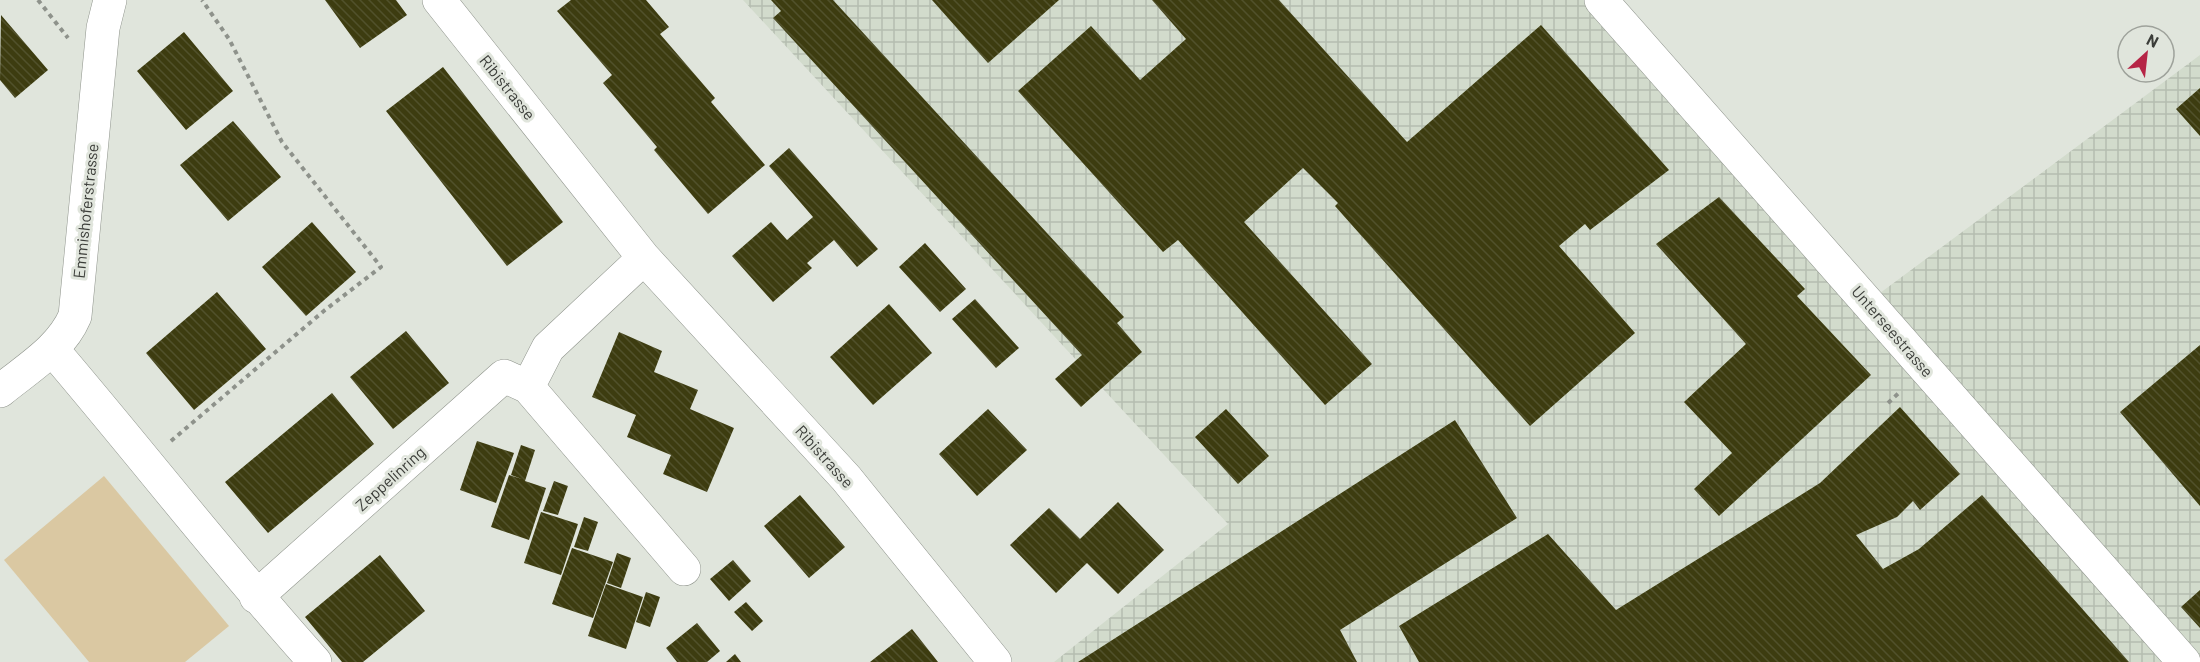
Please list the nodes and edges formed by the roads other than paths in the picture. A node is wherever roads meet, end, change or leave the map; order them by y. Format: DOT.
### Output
graph roads {
  1 [pos="110,0"];
  2 [pos="439,0"];
  3 [pos="1601,0"];
  4 [pos="645,258"];
  5 [pos="52,349"];
  6 [pos="528,387"];
  7 [pos="0,391"];
  8 [pos="684,569"];
  9 [pos="256,597"];
  10 [pos="315,662"];
  11 [pos="995,662"];
  12 [pos="2184,662"];
  1 -- 5 [label="street, Emmishoferstrasse"];
  2 -- 4 [label="street, Ribistrasse"];
  3 -- 12 [label="street, Unterseestrasse"];
  4 -- 6 [label="street"];
  4 -- 11 [label="street, Ribistrasse"];
  5 -- 7 [label="street, Emmishoferstrasse"];
  5 -- 9 [label="street"];
  6 -- 8 [label="street"];
  6 -- 9 [label="street, Zeppelinring"];
  9 -- 10 [label="street"];
}
